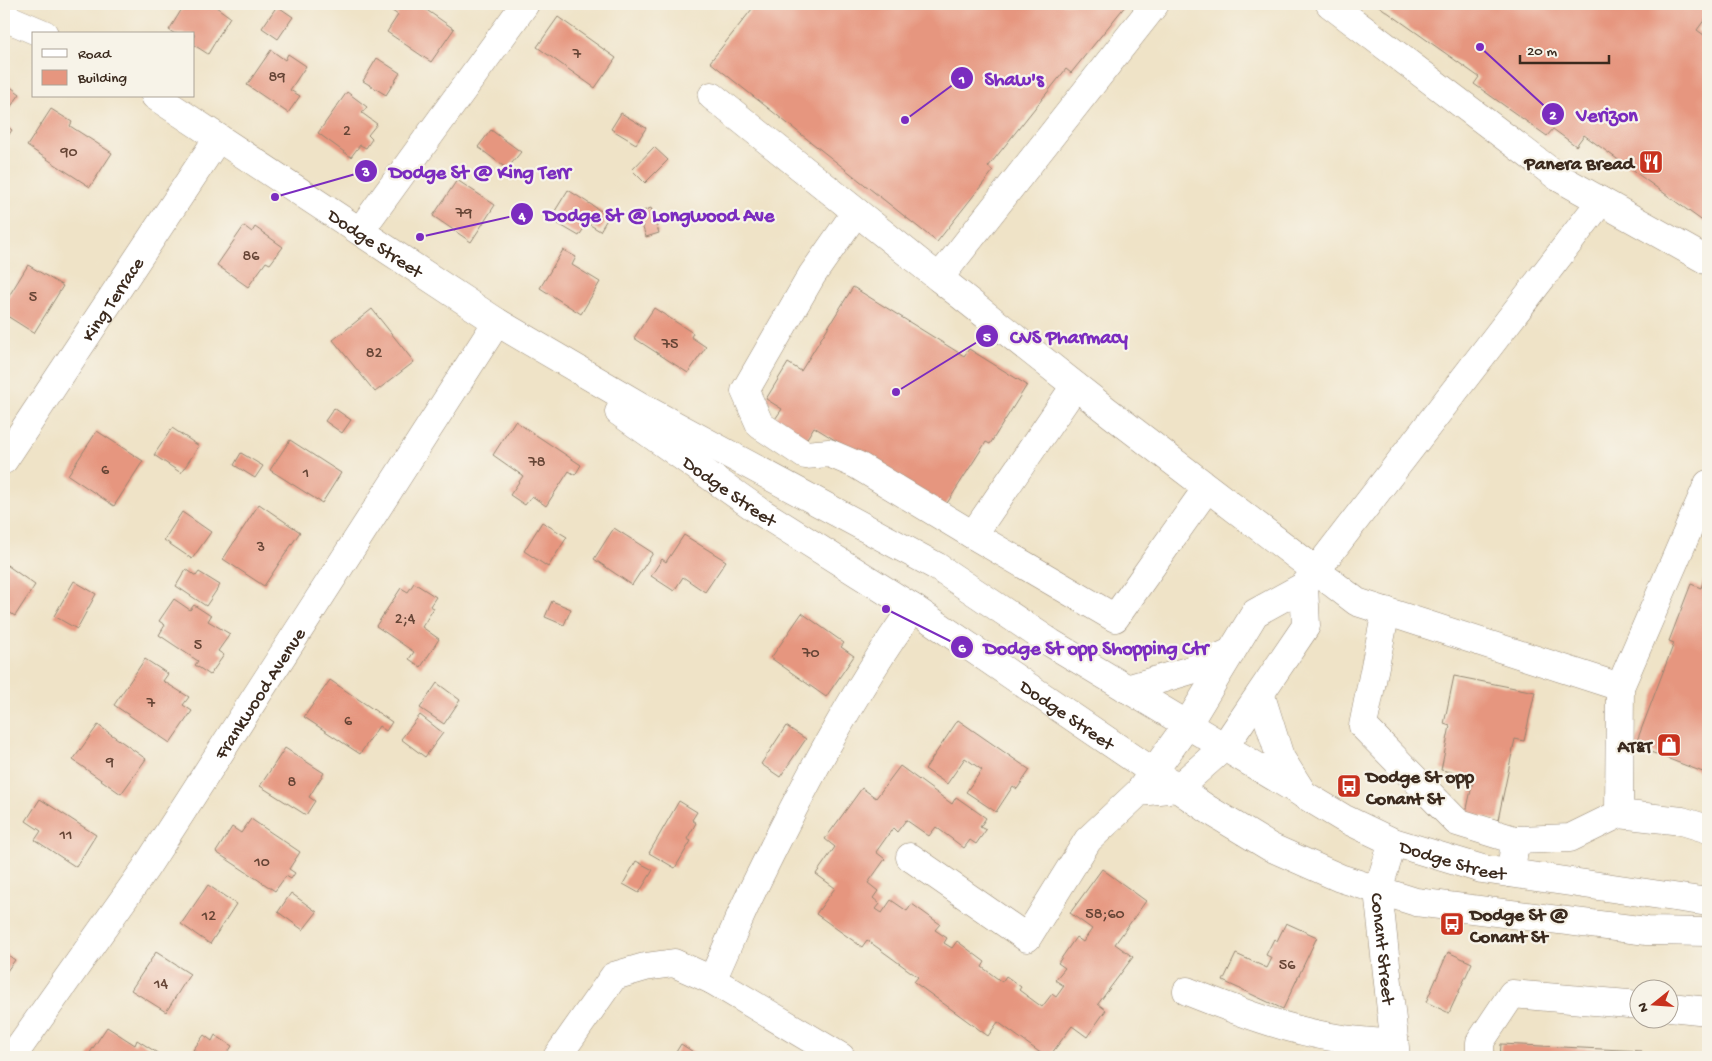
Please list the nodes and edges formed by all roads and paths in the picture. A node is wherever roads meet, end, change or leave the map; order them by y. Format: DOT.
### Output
graph roads {
  1 [pos="525,4"];
  2 [pos="1155,4"];
  3 [pos="1330,4"];
  4 [pos="4,17"];
  5 [pos="39,32"];
  6 [pos="712,96"];
  7 [pos="158,98"];
  8 [pos="218,138"];
  9 [pos="1601,201"];
  10 [pos="856,212"];
  11 [pos="360,231"];
  12 [pos="1708,261"];
  13 [pos="939,278"];
  14 [pos="497,322"];
  15 [pos="1076,386"];
  16 [pos="4,460"];
  17 [pos="1708,484"];
  18 [pos="1207,488"];
  19 [pos="973,535"];
  20 [pos="1310,579"];
  21 [pos="913,608"];
  22 [pos="1386,611"];
  23 [pos="1231,652"];
  24 [pos="1620,688"];
  25 [pos="1126,689"];
  26 [pos="1261,696"];
  27 [pos="1187,725"];
  28 [pos="1224,747"];
  29 [pos="1146,782"];
  30 [pos="1178,788"];
  31 [pos="1304,795"];
  32 [pos="1619,814"];
  33 [pos="1708,829"];
  34 [pos="1516,840"];
  35 [pos="1392,842"];
  36 [pos="910,857"];
  37 [pos="1511,873"];
  38 [pos="1378,890"];
  39 [pos="1708,902"];
  40 [pos="1708,932"];
  41 [pos="712,980"];
  42 [pos="1187,990"];
  43 [pos="1630,1004"];
  44 [pos="1680,1009"];
  45 [pos="1708,1011"];
  46 [pos="1395,1051"];
  47 [pos="12,1057"];
  48 [pos="557,1057"];
  49 [pos="841,1057"];
  50 [pos="1480,1057"];
  1 -- 11 [label="main road"];
  2 -- 13 [label="main road"];
  3 -- 9 [label="main road"];
  4 -- 5 [label="main road"];
  6 -- 10 [label="main road"];
  7 -- 8 [label="main road, Dodge Street"];
  8 -- 11 [label="main road, Dodge Street"];
  8 -- 16 [label="main road, King Terrace"];
  9 -- 12 [label="main road"];
  9 -- 20 [label="main road"];
  10 -- 13 [label="main road"];
  10 -- 19 [label="main road"];
  11 -- 14 [label="main road, Dodge Street"];
  13 -- 15 [label="main road"];
  14 -- 21 [label="main road, Dodge Street"];
  14 -- 25 [label="main road, Dodge Street"];
  14 -- 47 [label="main road, Frankwood Avenue"];
  15 -- 18 [label="main road"];
  15 -- 19 [label="main road"];
  17 -- 24 [label="main road"];
  18 -- 19 [label="main road"];
  18 -- 20 [label="main road"];
  20 -- 22 [label="main road"];
  20 -- 23 [label="main road"];
  20 -- 26 [label="main road"];
  21 -- 29 [label="main road, Dodge Street"];
  21 -- 41 [label="main road"];
  22 -- 24 [label="main road"];
  22 -- 34 [label="main road"];
  23 -- 25 [label="main road"];
  23 -- 27 [label="main road"];
  24 -- 32 [label="main road"];
  25 -- 27 [label="main road, Dodge Street"];
  26 -- 28 [label="main road"];
  26 -- 31 [label="main road"];
  27 -- 28 [label="main road, Dodge Street"];
  27 -- 29 [label="main road"];
  28 -- 30 [label="main road"];
  28 -- 31 [label="main road, Dodge Street"];
  29 -- 30 [label="main road, Dodge Street"];
  29 -- 36 [label="main road"];
  30 -- 38 [label="main road, Dodge Street"];
  31 -- 35 [label="main road, Dodge Street"];
  32 -- 33 [label="main road"];
  32 -- 34 [label="main road"];
  34 -- 37 [label="main road"];
  35 -- 37 [label="main road, Dodge Street"];
  35 -- 38 [label="main road, Conant Street"];
  37 -- 39 [label="main road, Dodge Street"];
  38 -- 40 [label="main road, Dodge Street"];
  38 -- 46 [label="main road, Conant Street"];
  41 -- 48 [label="main road"];
  41 -- 49 [label="main road"];
  42 -- 46 [label="main road"];
  43 -- 50 [label="main road"];
  44 -- 45 [label="main road"];
}
